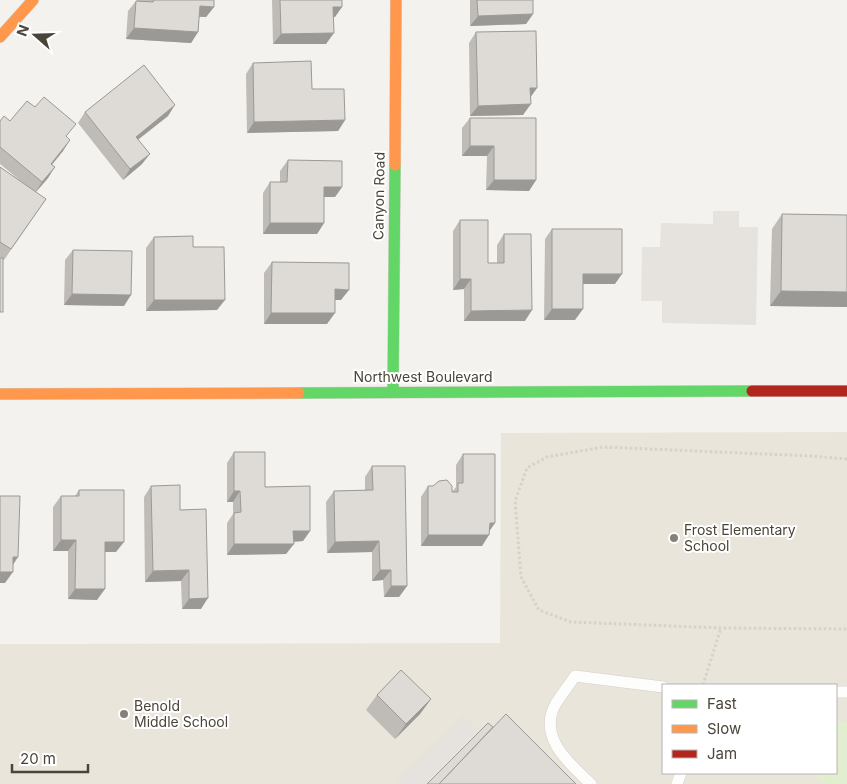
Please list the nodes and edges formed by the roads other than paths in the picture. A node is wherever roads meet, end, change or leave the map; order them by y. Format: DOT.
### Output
graph roads {
  1 [pos="33,0"];
  2 [pos="396,0"];
  3 [pos="0,37"];
  4 [pos="847,390"];
  5 [pos="392,392"];
  6 [pos="0,394"];
  7 [pos="662,687"];
  8 [pos="591,784"];
  1 -- 3 [label="street"];
  2 -- 5 [label="street, Canyon Road"];
  4 -- 5 [label="street, Northwest Boulevard"];
  5 -- 6 [label="street, Northwest Boulevard"];
  7 -- 8 [label="lane"];
}
